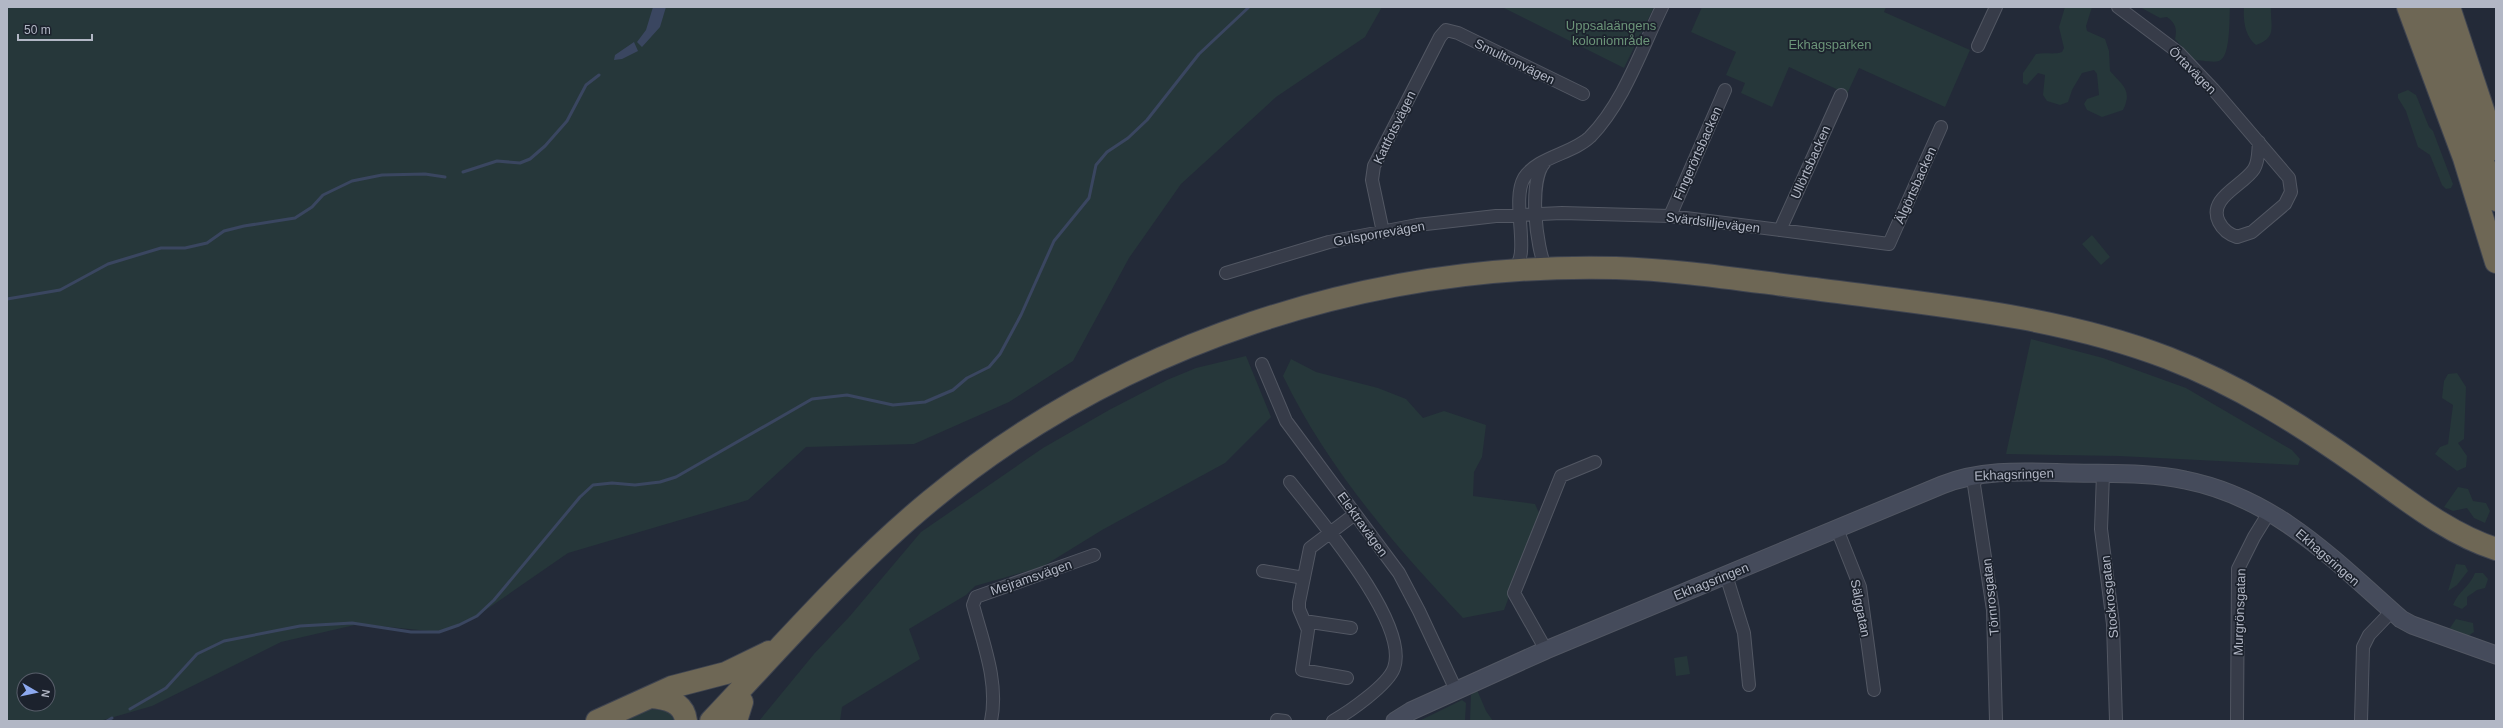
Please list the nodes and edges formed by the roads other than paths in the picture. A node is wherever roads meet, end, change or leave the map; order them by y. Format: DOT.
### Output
graph roads {
  1 [pos="1662,7"];
  2 [pos="1996,7"];
  3 [pos="2118,7"];
  4 [pos="2408,7"];
  5 [pos="2431,7"];
  6 [pos="2449,7"];
  7 [pos="1446,30"];
  8 [pos="1978,46"];
  9 [pos="1725,90"];
  10 [pos="2477,92"];
  11 [pos="1583,94"];
  12 [pos="1841,95"];
  13 [pos="1941,127"];
  14 [pos="2496,136"];
  15 [pos="2259,142"];
  16 [pos="2496,149"];
  17 [pos="1546,162"];
  18 [pos="2496,200"];
  19 [pos="1521,215"];
  20 [pos="1536,215"];
  21 [pos="1670,216"];
  22 [pos="1780,230"];
  23 [pos="1383,232"];
  24 [pos="1889,244"];
  25 [pos="2496,262"];
  26 [pos="1546,269"];
  27 [pos="1516,271"];
  28 [pos="1226,273"];
  29 [pos="1262,364"];
  30 [pos="1595,462"];
  31 [pos="1976,474"];
  32 [pos="2103,474"];
  33 [pos="1290,482"];
  34 [pos="2270,511"];
  35 [pos="1355,514"];
  36 [pos="2445,524"];
  37 [pos="1837,529"];
  38 [pos="1329,533"];
  39 [pos="2496,540"];
  40 [pos="2496,549"];
  41 [pos="1094,555"];
  42 [pos="2496,557"];
  43 [pos="1263,571"];
  44 [pos="1726,575"];
  45 [pos="1304,578"];
  46 [pos="2392,611"];
  47 [pos="1304,621"];
  48 [pos="1352,628"];
  49 [pos="2468,645"];
  50 [pos="781,646"];
  51 [pos="2496,647"];
  52 [pos="1546,650"];
  53 [pos="2496,655"];
  54 [pos="1347,678"];
  55 [pos="1749,685"];
  56 [pos="1456,690"];
  57 [pos="1874,690"];
  58 [pos="650,697"];
  59 [pos="739,712"];
  60 [pos="597,721"];
  61 [pos="686,721"];
  62 [pos="711,721"];
  63 [pos="725,721"];
  64 [pos="991,721"];
  65 [pos="1333,721"];
  66 [pos="1395,721"];
  67 [pos="1996,721"];
  68 [pos="2116,721"];
  69 [pos="2236,721"];
  70 [pos="2361,721"];
  1 -- 17 [label="street"];
  2 -- 8 [label="street"];
  3 -- 15 [label="street, Örtavägen"];
  4 -- 25 [label="highway"];
  5 -- 18 [label="highway"];
  6 -- 10 [label="highway"];
  7 -- 11 [label="street, Smultronvägen"];
  7 -- 23 [label="street, Kattfotsvägen"];
  9 -- 21 [label="street, Fingerörtsbacken"];
  10 -- 14 [label="highway"];
  10 -- 16 [label="highway"];
  12 -- 22 [label="street, Ullörtsbacken"];
  13 -- 24 [label="street, Älgörtsbacken"];
  15 -- 15 [label="street, Örtavägen"];
  17 -- 19 [label="street"];
  17 -- 20 [label="street"];
  19 -- 20 [label="street, Gulsporrevägen"];
  19 -- 23 [label="street, Gulsporrevägen"];
  19 -- 27 [label="street"];
  20 -- 21 [label="street, Svärdsliljevägen"];
  20 -- 26 [label="street"];
  21 -- 22 [label="street, Svärdsliljevägen"];
  22 -- 24 [label="street, Svärdsliljevägen"];
  23 -- 28 [label="street, Gulsporrevägen"];
  26 -- 27 [label="highway"];
  26 -- 36 [label="highway"];
  27 -- 50 [label="highway"];
  29 -- 35 [label="street, Elektravägen"];
  30 -- 52 [label="street"];
  31 -- 32 [label="street, Ekhagsringen"];
  31 -- 37 [label="street, Ekhagsringen"];
  31 -- 67 [label="street, Törnrosgatan"];
  32 -- 34 [label="street, Ekhagsringen"];
  32 -- 68 [label="street, Stockrosgatan"];
  33 -- 38 [label="street"];
  34 -- 46 [label="street, Ekhagsringen"];
  34 -- 69 [label="street, Murgrönsgatan"];
  35 -- 38 [label="street"];
  35 -- 56 [label="street, Elektravägen"];
  36 -- 39 [label="highway"];
  36 -- 40 [label="highway"];
  37 -- 44 [label="street, Ekhagsringen"];
  37 -- 57 [label="street, Sälggatan"];
  38 -- 45 [label="street"];
  38 -- 65 [label="street"];
  41 -- 64 [label="street, Mejramsvägen"];
  42 -- 59 [label="highway"];
  43 -- 45 [label="street"];
  44 -- 52 [label="street, Ekhagsringen"];
  44 -- 55 [label="street"];
  45 -- 47 [label="street"];
  46 -- 49 [label="street, Ekhagsringen"];
  46 -- 70 [label="street"];
  47 -- 48 [label="street"];
  47 -- 54 [label="street"];
  49 -- 51 [label="street, Ekhagsringen"];
  49 -- 53 [label="street, Ekhagsringen"];
  50 -- 58 [label="highway"];
  50 -- 62 [label="highway"];
  52 -- 56 [label="street, Ekhagsringen"];
  56 -- 66 [label="street, Ekhagsringen"];
  58 -- 60 [label="highway"];
  58 -- 61 [label="highway"];
  59 -- 63 [label="highway"];
}
